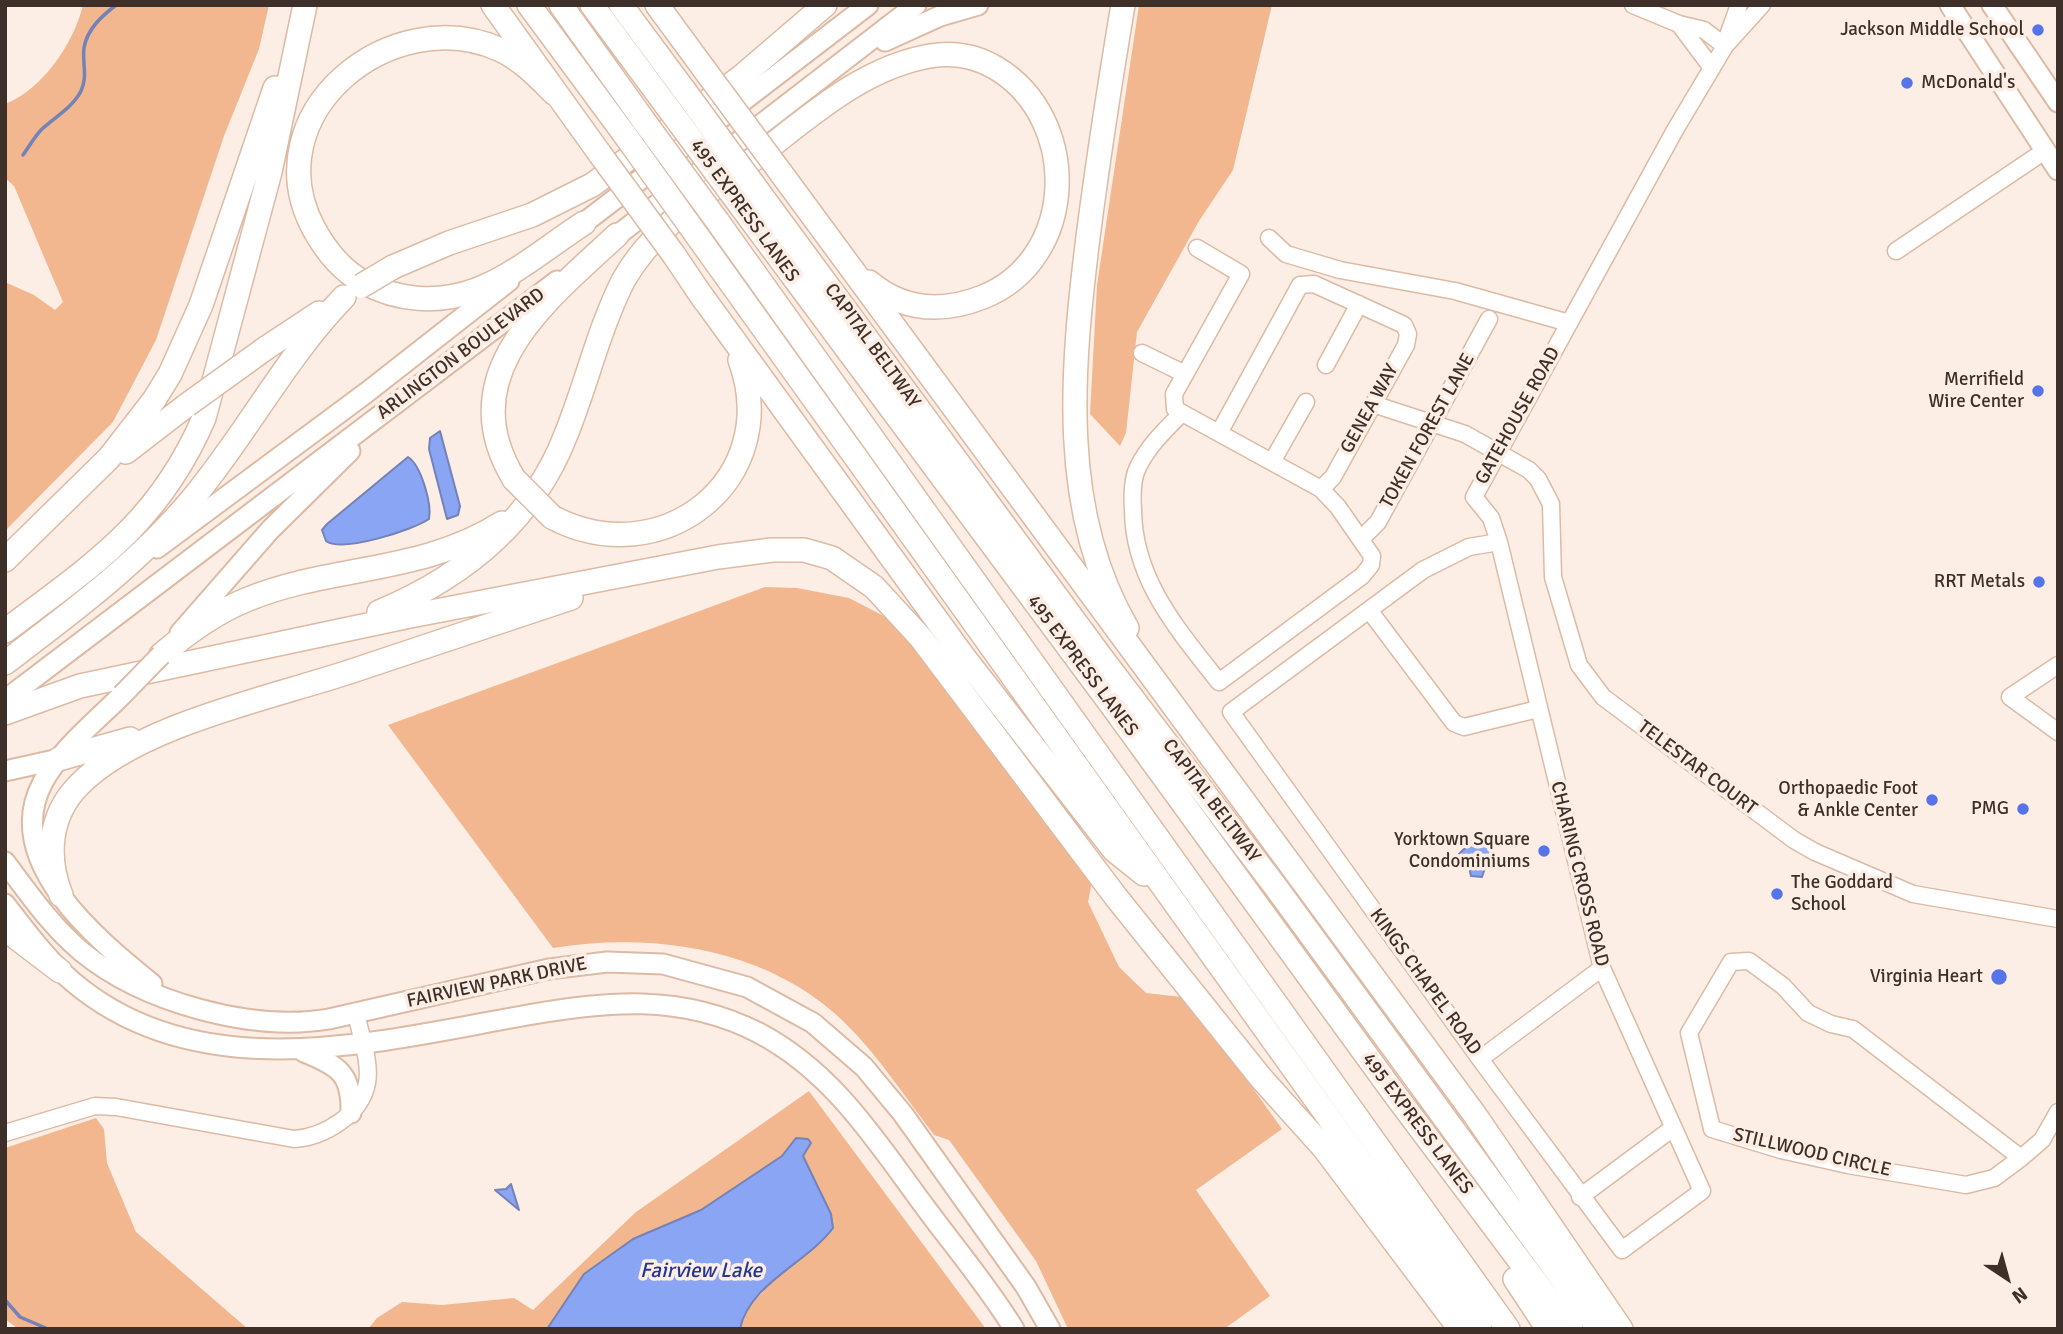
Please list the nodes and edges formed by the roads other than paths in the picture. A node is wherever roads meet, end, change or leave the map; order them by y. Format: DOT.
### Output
graph roads {
  1 [pos="304,5"];
  2 [pos="493,5"];
  3 [pos="529,5"];
  4 [pos="561,5"];
  5 [pos="592,5"];
  6 [pos="621,5"];
  7 [pos="657,5"];
  8 [pos="825,5"];
  9 [pos="868,5"];
  10 [pos="916,5"];
  11 [pos="978,5"];
  12 [pos="1123,5"];
  13 [pos="1633,5"];
  14 [pos="1739,5"];
  15 [pos="1762,5"];
  16 [pos="1950,5"];
  17 [pos="1992,5"];
  18 [pos="1679,24"];
  19 [pos="1724,47"];
  20 [pos="1712,68"];
  21 [pos="830,75"];
  22 [pos="554,93"];
  23 [pos="2058,102"];
  24 [pos="2046,150"];
  25 [pos="2058,170"];
  26 [pos="749,198"];
  27 [pos="584,223"];
  28 [pos="617,235"];
  29 [pos="1269,238"];
  30 [pos="1197,248"];
  31 [pos="1896,251"];
  32 [pos="847,262"];
  33 [pos="696,288"];
  34 [pos="344,297"];
  35 [pos="1359,304"];
  36 [pos="1489,319"];
  37 [pos="1569,323"];
  38 [pos="1142,353"];
  39 [pos="1326,365"];
  40 [pos="1185,374"];
  41 [pos="428,380"];
  42 [pos="1306,401"];
  43 [pos="1373,404"];
  44 [pos="1182,413"];
  45 [pos="1433,423"];
  46 [pos="1219,433"];
  47 [pos="1498,453"];
  48 [pos="1273,460"];
  49 [pos="1321,489"];
  50 [pos="72,496"];
  51 [pos="533,496"];
  52 [pos="1361,539"];
  53 [pos="1499,542"];
  54 [pos="5,560"];
  55 [pos="670,566"];
  56 [pos="75,610"];
  57 [pos="1369,610"];
  58 [pos="5,631"];
  59 [pos="321,635"];
  60 [pos="161,655"];
  61 [pos="5,663"];
  62 [pos="2058,665"];
  63 [pos="5,700"];
  64 [pos="1538,709"];
  65 [pos="1174,710"];
  66 [pos="5,713"];
  67 [pos="180,726"];
  68 [pos="2058,732"];
  69 [pos="59,759"];
  70 [pos="5,771"];
  71 [pos="5,862"];
  72 [pos="1162,889"];
  73 [pos="61,895"];
  74 [pos="5,904"];
  75 [pos="2058,919"];
  76 [pos="5,929"];
  77 [pos="1602,968"];
  78 [pos="60,971"];
  79 [pos="170,998"];
  80 [pos="356,1013"];
  81 [pos="362,1044"];
  82 [pos="298,1049"];
  83 [pos="1480,1059"];
  84 [pos="1396,1096"];
  85 [pos="2058,1112"];
  86 [pos="351,1113"];
  87 [pos="1673,1128"];
  88 [pos="5,1133"];
  89 [pos="2021,1158"];
  90 [pos="1391,1164"];
  91 [pos="1580,1197"];
  92 [pos="1622,1250"];
  93 [pos="1014,1329"];
  94 [pos="1050,1329"];
  95 [pos="1460,1329"];
  96 [pos="1480,1329"];
  97 [pos="1508,1329"];
  98 [pos="1524,1329"];
  99 [pos="1548,1329"];
  100 [pos="1571,1329"];
  101 [pos="1598,1329"];
  102 [pos="1620,1329"];
  1 -- 50 [label="highway"];
  1 -- 58 [label="highway"];
  2 -- 22 [label="highway"];
  3 -- 72 [label="highway, bridge"];
  4 -- 90 [label="highway, 495 EXPRESS LANES, bridge"];
  5 -- 26 [label="highway, 495 EXPRESS LANES, bridge"];
  6 -- 26 [label="highway, CAPITAL BELTWAY, bridge"];
  7 -- 32 [label="highway, bridge"];
  8 -- 34 [label="highway, bridge"];
  9 -- 27 [label="main road, ARLINGTON BOULEVARD"];
  10 -- 21 [label="main road, ARLINGTON BOULEVARD"];
  11 -- 21 [label="main road"];
  12 -- 65 [label="highway"];
  13 -- 18 [label="street"];
  14 -- 19 [label="street, GATEHOUSE ROAD"];
  15 -- 19 [label="street, GATEHOUSE ROAD"];
  16 -- 24 [label="main road"];
  17 -- 23 [label="main road"];
  18 -- 19 [label="street"];
  18 -- 20 [label="street"];
  19 -- 20 [label="street, GATEHOUSE ROAD"];
  20 -- 37 [label="street, GATEHOUSE ROAD"];
  21 -- 28 [label="main road, ARLINGTON BOULEVARD"];
  22 -- 27 [label="highway"];
  22 -- 33 [label="highway, bridge"];
  24 -- 25 [label="main road"];
  24 -- 31 [label="street"];
  26 -- 84 [label="highway, 495 EXPRESS LANES"];
  26 -- 101 [label="highway, CAPITAL BELTWAY"];
  27 -- 56 [label="main road, ARLINGTON BOULEVARD"];
  28 -- 33 [label="highway, bridge"];
  28 -- 41 [label="main road, ARLINGTON BOULEVARD"];
  29 -- 37 [label="street"];
  30 -- 40 [label="street"];
  32 -- 51 [label="highway"];
  32 -- 65 [label="highway"];
  33 -- 72 [label="highway"];
  34 -- 50 [label="highway, bridge"];
  34 -- 56 [label="highway"];
  35 -- 39 [label="street"];
  35 -- 43 [label="street, GENEA WAY"];
  35 -- 46 [label="street"];
  36 -- 45 [label="street, TOKEN FOREST LANE"];
  37 -- 47 [label="street, GATEHOUSE ROAD"];
  38 -- 40 [label="street"];
  40 -- 44 [label="street"];
  41 -- 60 [label="main road"];
  41 -- 63 [label="main road, ARLINGTON BOULEVARD"];
  42 -- 48 [label="street"];
  43 -- 45 [label="street, TELESTAR COURT"];
  43 -- 49 [label="street, GENEA WAY"];
  44 -- 46 [label="street"];
  44 -- 52 [label="street"];
  45 -- 47 [label="street, TELESTAR COURT"];
  45 -- 52 [label="street, TOKEN FOREST LANE"];
  46 -- 48 [label="street"];
  47 -- 53 [label="street, GATEHOUSE ROAD"];
  47 -- 75 [label="street, TELESTAR COURT"];
  48 -- 49 [label="street"];
  49 -- 52 [label="street"];
  50 -- 54 [label="highway"];
  51 -- 59 [label="highway"];
  51 -- 60 [label="highway"];
  53 -- 57 [label="street"];
  53 -- 64 [label="street, CHARING CROSS ROAD"];
  55 -- 59 [label="highway"];
  55 -- 67 [label="highway"];
  55 -- 95 [label="highway"];
  56 -- 61 [label="highway, ARLINGTON BOULEVARD"];
  57 -- 64 [label="street"];
  57 -- 83 [label="street, KINGS CHAPEL ROAD"];
  59 -- 66 [label="highway"];
  60 -- 69 [label="main road, bridge"];
  62 -- 68 [label="street"];
  64 -- 77 [label="street, CHARING CROSS ROAD"];
  65 -- 102 [label="highway"];
  67 -- 69 [label="highway"];
  67 -- 73 [label="highway"];
  69 -- 70 [label="main road"];
  69 -- 73 [label="main road"];
  71 -- 79 [label="main road, FAIRVIEW PARK DRIVE"];
  72 -- 96 [label="highway"];
  73 -- 79 [label="main road"];
  74 -- 78 [label="main road, FAIRVIEW PARK DRIVE"];
  76 -- 78 [label="highway"];
  77 -- 83 [label="street"];
  77 -- 87 [label="street, CHARING CROSS ROAD"];
  78 -- 82 [label="main road, FAIRVIEW PARK DRIVE"];
  79 -- 80 [label="main road, FAIRVIEW PARK DRIVE"];
  80 -- 81 [label="street"];
  80 -- 94 [label="main road, FAIRVIEW PARK DRIVE"];
  81 -- 82 [label="main road, FAIRVIEW PARK DRIVE"];
  81 -- 86 [label="street"];
  81 -- 93 [label="main road, FAIRVIEW PARK DRIVE"];
  82 -- 86 [label="main road"];
  83 -- 91 [label="street, KINGS CHAPEL ROAD"];
  84 -- 99 [label="highway"];
  84 -- 100 [label="highway, 495 EXPRESS LANES"];
  85 -- 89 [label="street, STILLWOOD CIRCLE"];
  86 -- 88 [label="street"];
  87 -- 91 [label="street"];
  87 -- 92 [label="street, CHARING CROSS ROAD"];
  89 -- 89 [label="street, STILLWOOD CIRCLE"];
  90 -- 97 [label="highway, 495 EXPRESS LANES"];
  90 -- 98 [label="highway"];
  91 -- 92 [label="street, KINGS CHAPEL ROAD"];
}
